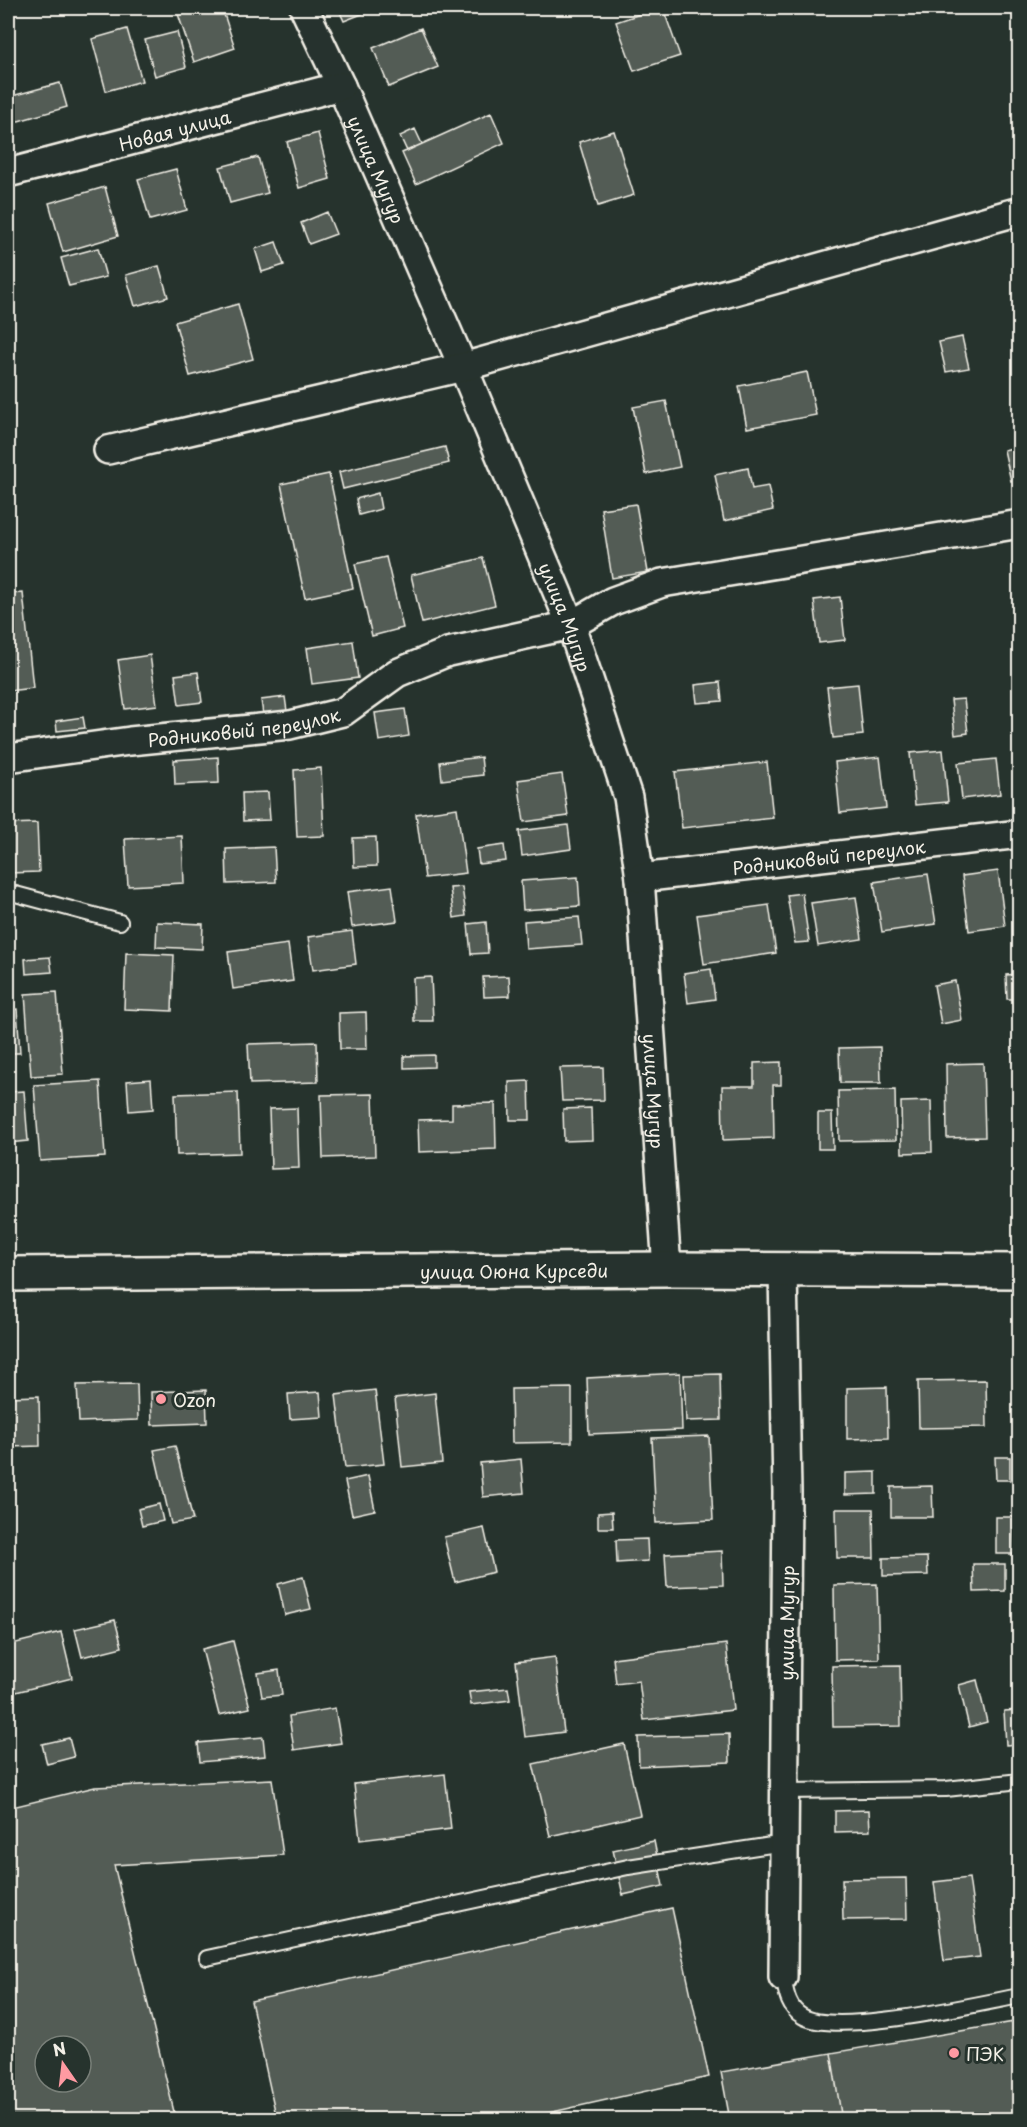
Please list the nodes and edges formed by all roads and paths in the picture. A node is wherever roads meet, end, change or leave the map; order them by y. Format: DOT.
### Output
graph roads {
  1 [pos="304,8"];
  2 [pos="341,86"];
  3 [pos="8,173"];
  4 [pos="1020,211"];
  5 [pos="463,367"];
  6 [pos="108,450"];
  7 [pos="1020,524"];
  8 [pos="571,625"];
  9 [pos="8,758"];
  10 [pos="1020,834"];
  11 [pos="640,878"];
  12 [pos="8,892"];
  13 [pos="120,922"];
  14 [pos="667,1269"];
  15 [pos="783,1270"];
  16 [pos="1020,1271"];
  17 [pos="8,1274"];
  18 [pos="1020,1781"];
  19 [pos="784,1791"];
  20 [pos="784,1843"];
  21 [pos="207,1958"];
  22 [pos="783,1977"];
  23 [pos="1020,1996"];
  1 -- 2 [label="street, улица Мугур"];
  2 -- 3 [label="street, Новая улица"];
  2 -- 5 [label="street, улица Мугур"];
  4 -- 5 [label="street"];
  5 -- 6 [label="street"];
  5 -- 8 [label="street, улица Мугур"];
  7 -- 8 [label="street, Родниковый переулок"];
  8 -- 9 [label="street, Родниковый переулок"];
  8 -- 11 [label="street, улица Мугур"];
  10 -- 11 [label="street, Родниковый переулок"];
  11 -- 14 [label="street, улица Мугур"];
  12 -- 13 [label="lane"];
  14 -- 15 [label="street, улица Оюна Курседи"];
  14 -- 17 [label="street, улица Оюна Курседи"];
  15 -- 16 [label="street, улица Оюна Курседи"];
  15 -- 19 [label="street, улица Мугур"];
  18 -- 19 [label="lane"];
  19 -- 20 [label="street, улица Мугур"];
  20 -- 21 [label="lane"];
  20 -- 22 [label="street, улица Мугур"];
  22 -- 23 [label="lane"];
}
